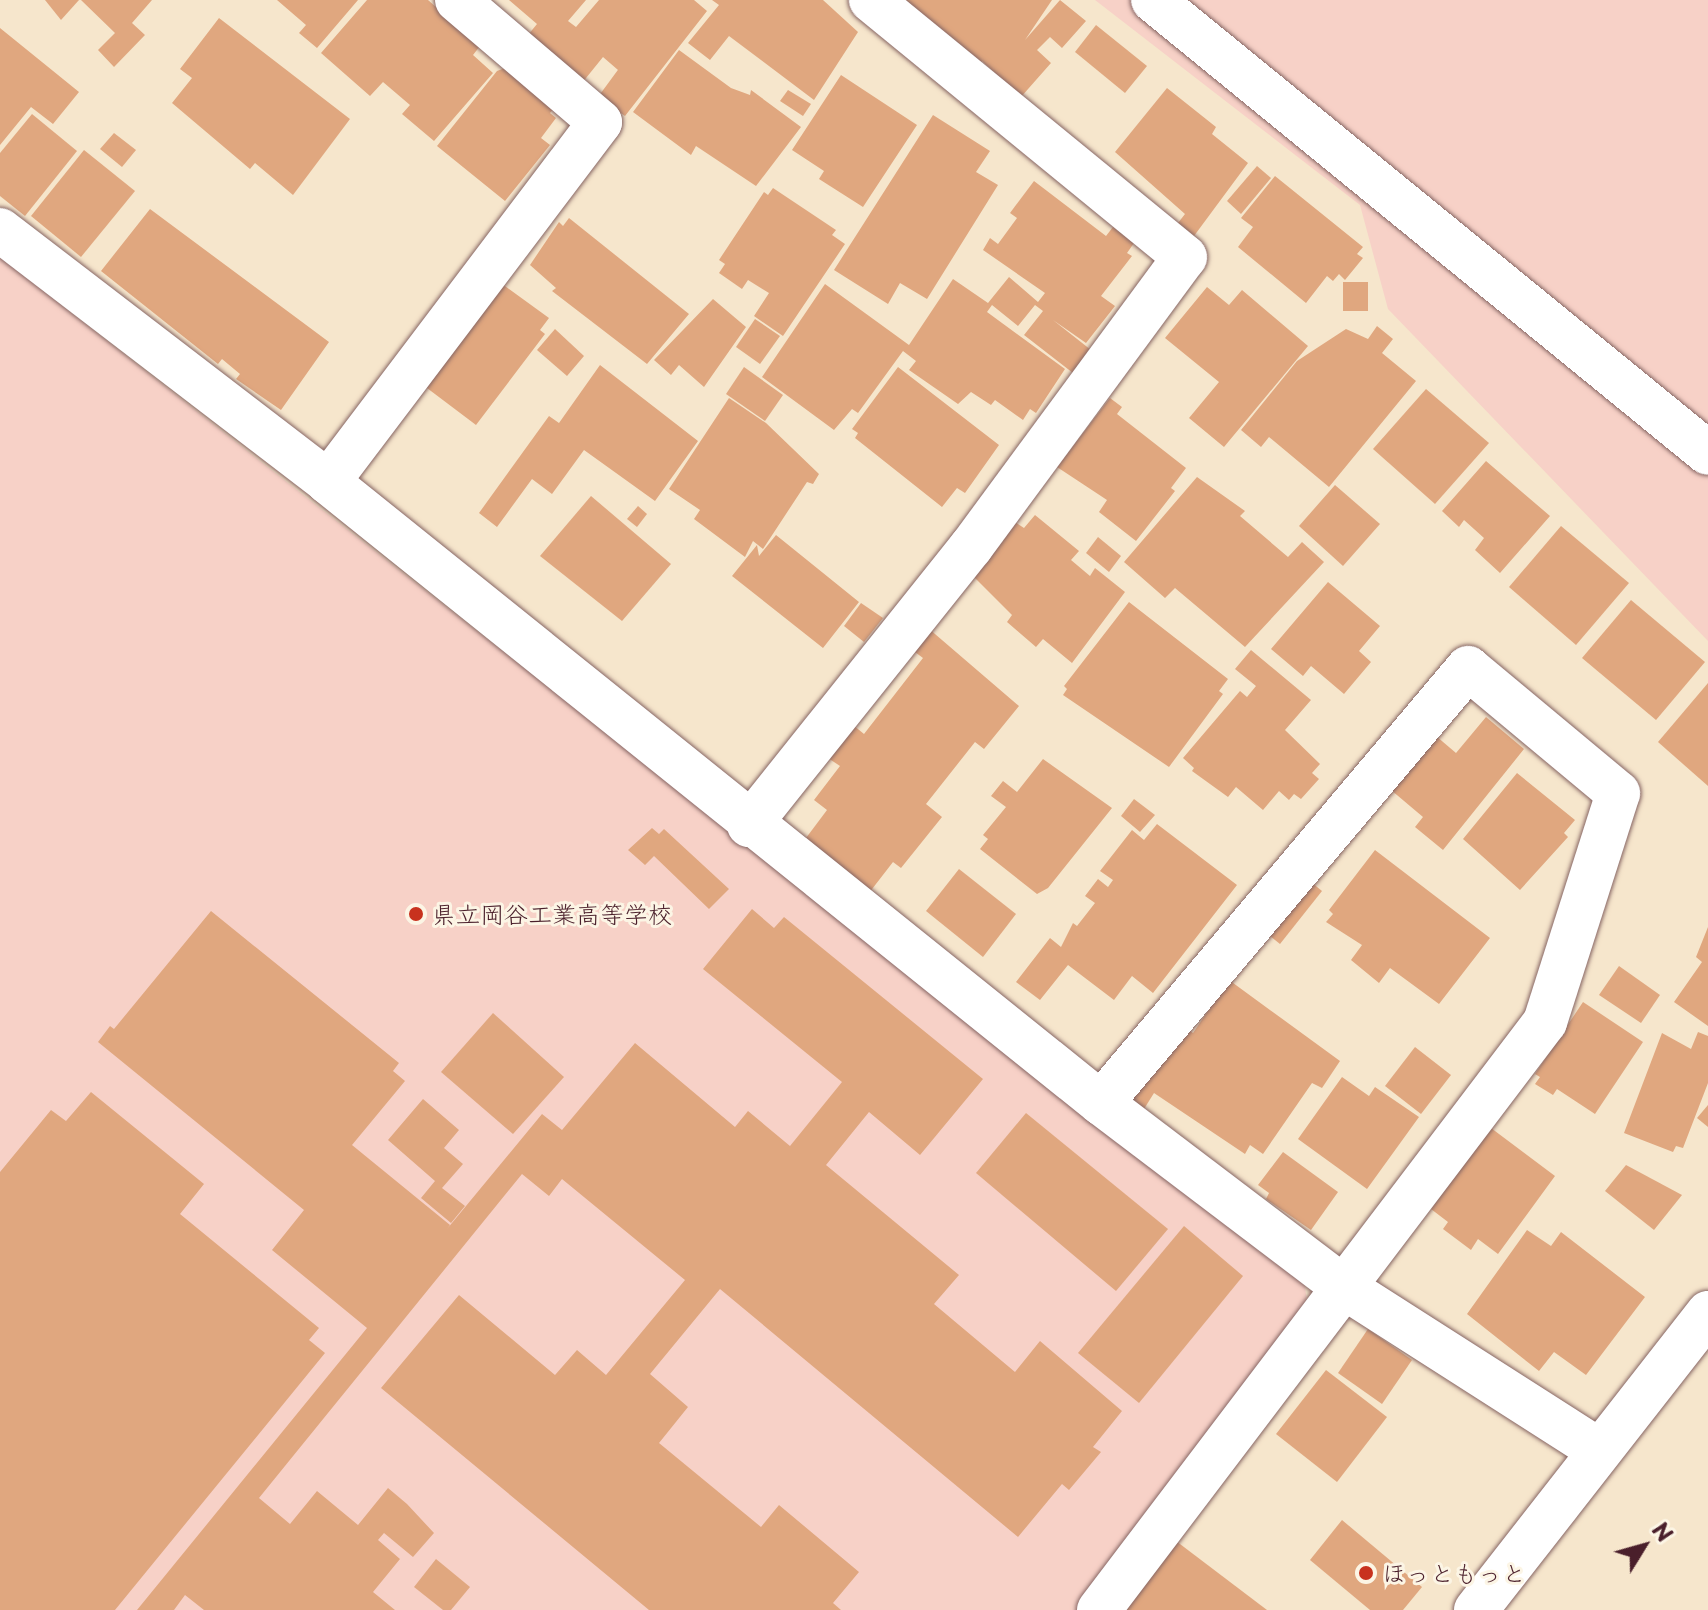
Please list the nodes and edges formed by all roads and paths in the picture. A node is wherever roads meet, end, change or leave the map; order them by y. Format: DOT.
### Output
graph roads {
  1 [pos="457,0"];
  2 [pos="871,0"];
  3 [pos="1153,0"];
  4 [pos="0,230"];
  5 [pos="1708,453"];
  6 [pos="328,482"];
  7 [pos="749,825"];
  8 [pos="1101,1103"];
  9 [pos="1342,1286"];
  10 [pos="1708,1313"];
  11 [pos="1598,1450"];
  12 [pos="1099,1610"];
  13 [pos="1476,1610"];
  1 -- 6 [label="street"];
  2 -- 7 [label="street"];
  3 -- 5 [label="street"];
  4 -- 6 [label="street"];
  6 -- 7 [label="street"];
  7 -- 8 [label="street"];
  8 -- 9 [label="street"];
  8 -- 9 [label="street"];
  9 -- 11 [label="street"];
  9 -- 12 [label="street"];
  10 -- 11 [label="street"];
  11 -- 13 [label="street"];
}
